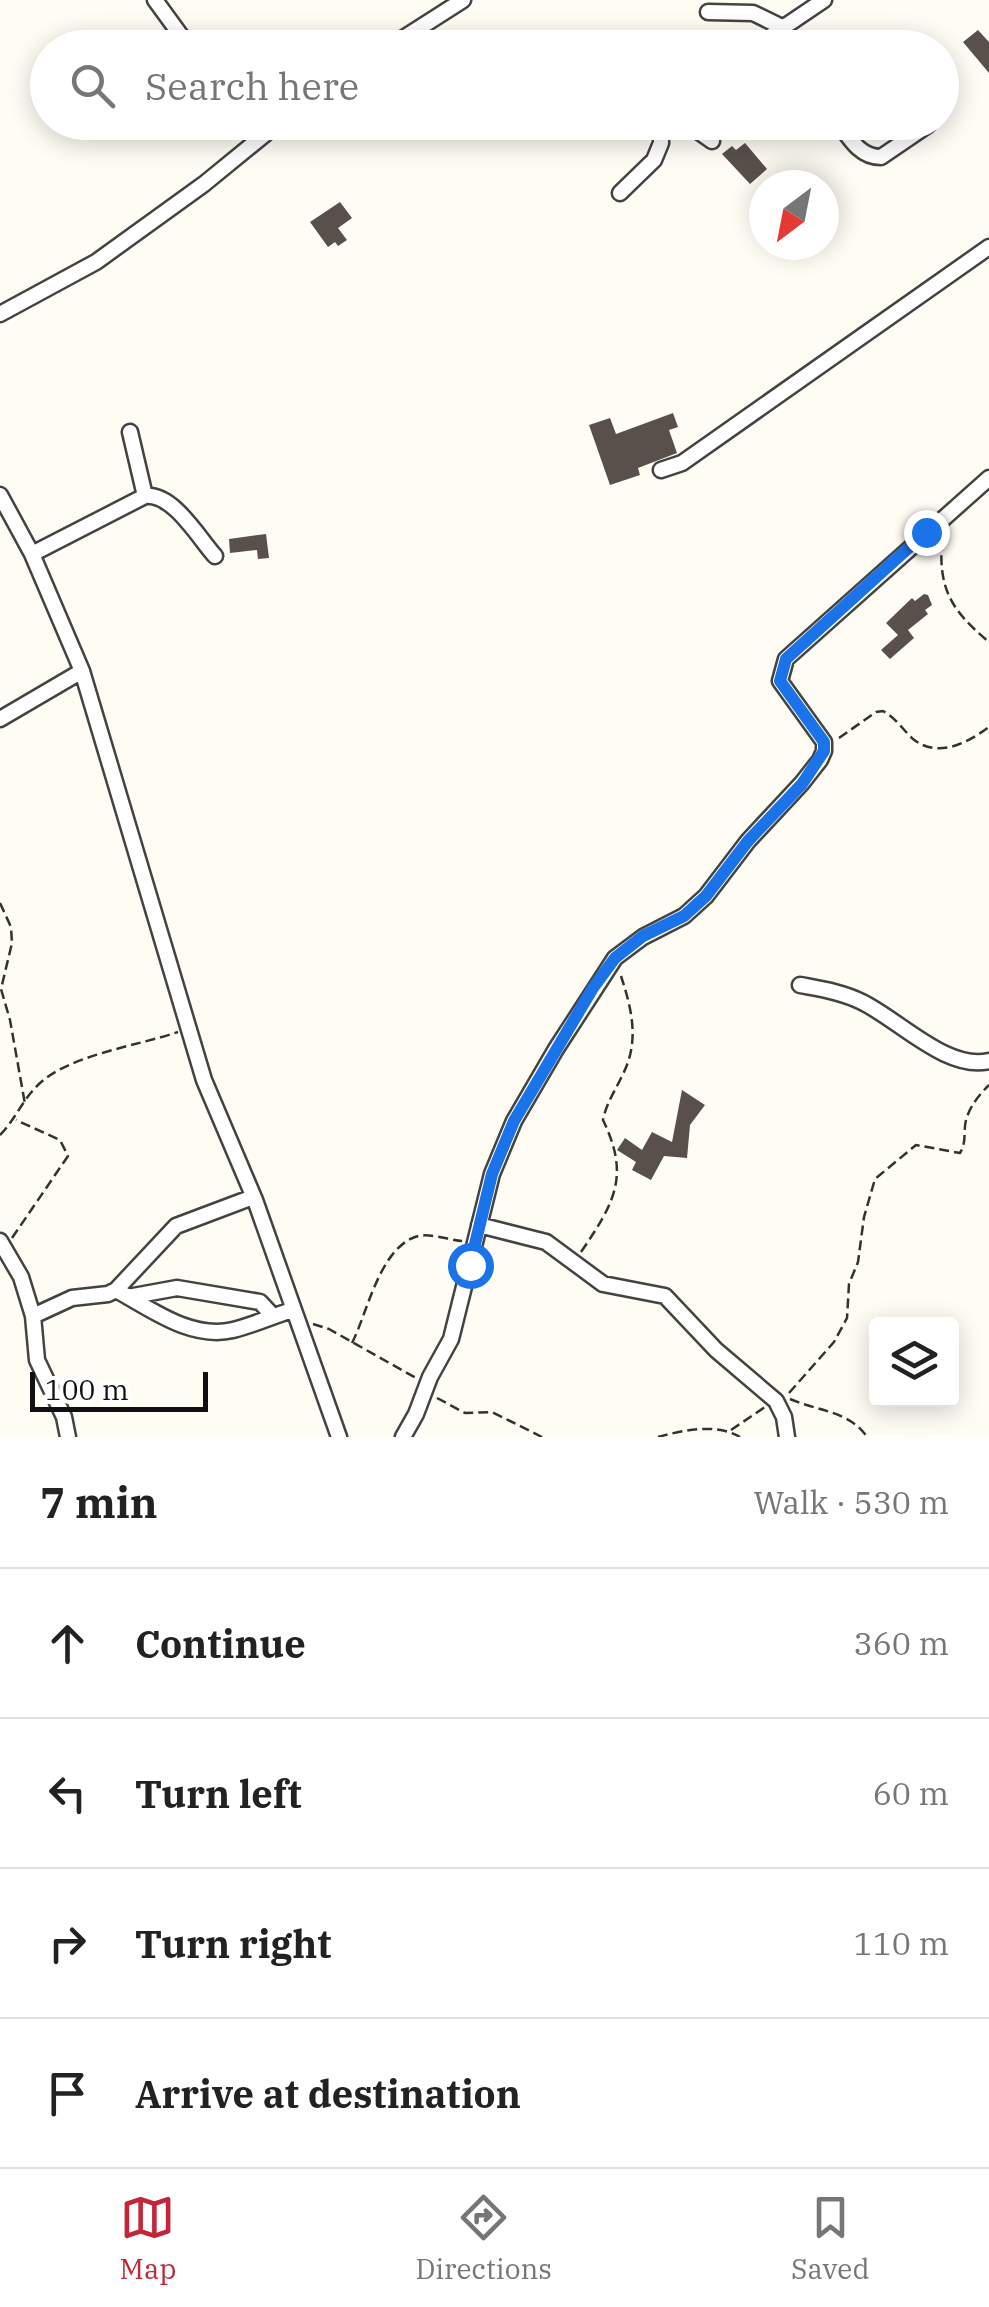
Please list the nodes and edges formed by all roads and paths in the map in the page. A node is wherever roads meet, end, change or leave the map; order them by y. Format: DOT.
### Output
graph roads {
  1 [pos="154,0"];
  2 [pos="462,0"];
  3 [pos="824,0"];
  4 [pos="708,12"];
  5 [pos="784,28"];
  6 [pos="176,30"];
  7 [pos="416,30"];
  8 [pos="258,140"];
  9 [pos="661,140"];
  10 [pos="853,140"];
  11 [pos="906,140"];
  12 [pos="620,193"];
  13 [pos="989,247"];
  14 [pos="0,314"];
  15 [pos="130,432"];
  16 [pos="661,470"];
  17 [pos="989,478"];
  18 [pos="0,496"];
  19 [pos="145,496"];
  20 [pos="942,538"];
  21 [pos="32,554"];
  22 [pos="215,556"];
  23 [pos="989,642"];
  24 [pos="82,671"];
  25 [pos="0,719"];
  26 [pos="989,728"];
  27 [pos="825,746"];
  28 [pos="0,903"];
  29 [pos="615,958"];
  30 [pos="800,985"];
  31 [pos="188,1028"];
  32 [pos="989,1061"];
  33 [pos="989,1085"];
  34 [pos="25,1104"];
  35 [pos="14,1120"];
  36 [pos="0,1136"];
  37 [pos="253,1196"];
  38 [pos="480,1225"];
  39 [pos="475,1243"];
  40 [pos="3,1244"];
  41 [pos="575,1261"];
  42 [pos="122,1294"];
  43 [pos="33,1316"];
  44 [pos="273,1316"];
  45 [pos="295,1316"];
  46 [pos="352,1343"];
  47 [pos="425,1386"];
  48 [pos="776,1401"];
  49 [pos="730,1431"];
  50 [pos="68,1437"];
  51 [pos="339,1437"];
  52 [pos="404,1437"];
  53 [pos="542,1437"];
  54 [pos="658,1437"];
  55 [pos="740,1437"];
  56 [pos="786,1437"];
  57 [pos="867,1437"];
  1 -- 6 [label="street"];
  2 -- 7 [label="street"];
  3 -- 5 [label="street"];
  4 -- 5 [label="street"];
  8 -- 14 [label="street"];
  9 -- 12 [label="street"];
  10 -- 11 [label="street"];
  13 -- 16 [label="street"];
  15 -- 19 [label="street"];
  17 -- 27 [label="street"];
  18 -- 21 [label="street"];
  19 -- 21 [label="street"];
  19 -- 22 [label="street"];
  20 -- 23 [label="path"];
  21 -- 24 [label="street"];
  24 -- 25 [label="street"];
  24 -- 31 [label="street"];
  26 -- 27 [label="path"];
  27 -- 29 [label="street"];
  28 -- 34 [label="path"];
  29 -- 38 [label="street"];
  29 -- 41 [label="path"];
  30 -- 32 [label="street"];
  31 -- 34 [label="path"];
  31 -- 37 [label="street"];
  33 -- 57 [label="path"];
  34 -- 35 [label="path"];
  35 -- 36 [label="path"];
  35 -- 40 [label="path"];
  37 -- 42 [label="street"];
  37 -- 45 [label="street"];
  38 -- 39 [label="street"];
  38 -- 41 [label="street"];
  39 -- 46 [label="path"];
  39 -- 47 [label="street"];
  40 -- 43 [label="street"];
  41 -- 48 [label="street"];
  42 -- 43 [label="street"];
  42 -- 44 [label="street"];
  42 -- 44 [label="street"];
  43 -- 50 [label="street"];
  44 -- 45 [label="street"];
  45 -- 46 [label="path"];
  45 -- 51 [label="street"];
  46 -- 47 [label="path"];
  47 -- 52 [label="street"];
  47 -- 53 [label="path"];
  48 -- 49 [label="path"];
  48 -- 56 [label="street"];
  49 -- 54 [label="path"];
  49 -- 55 [label="path"];
}
